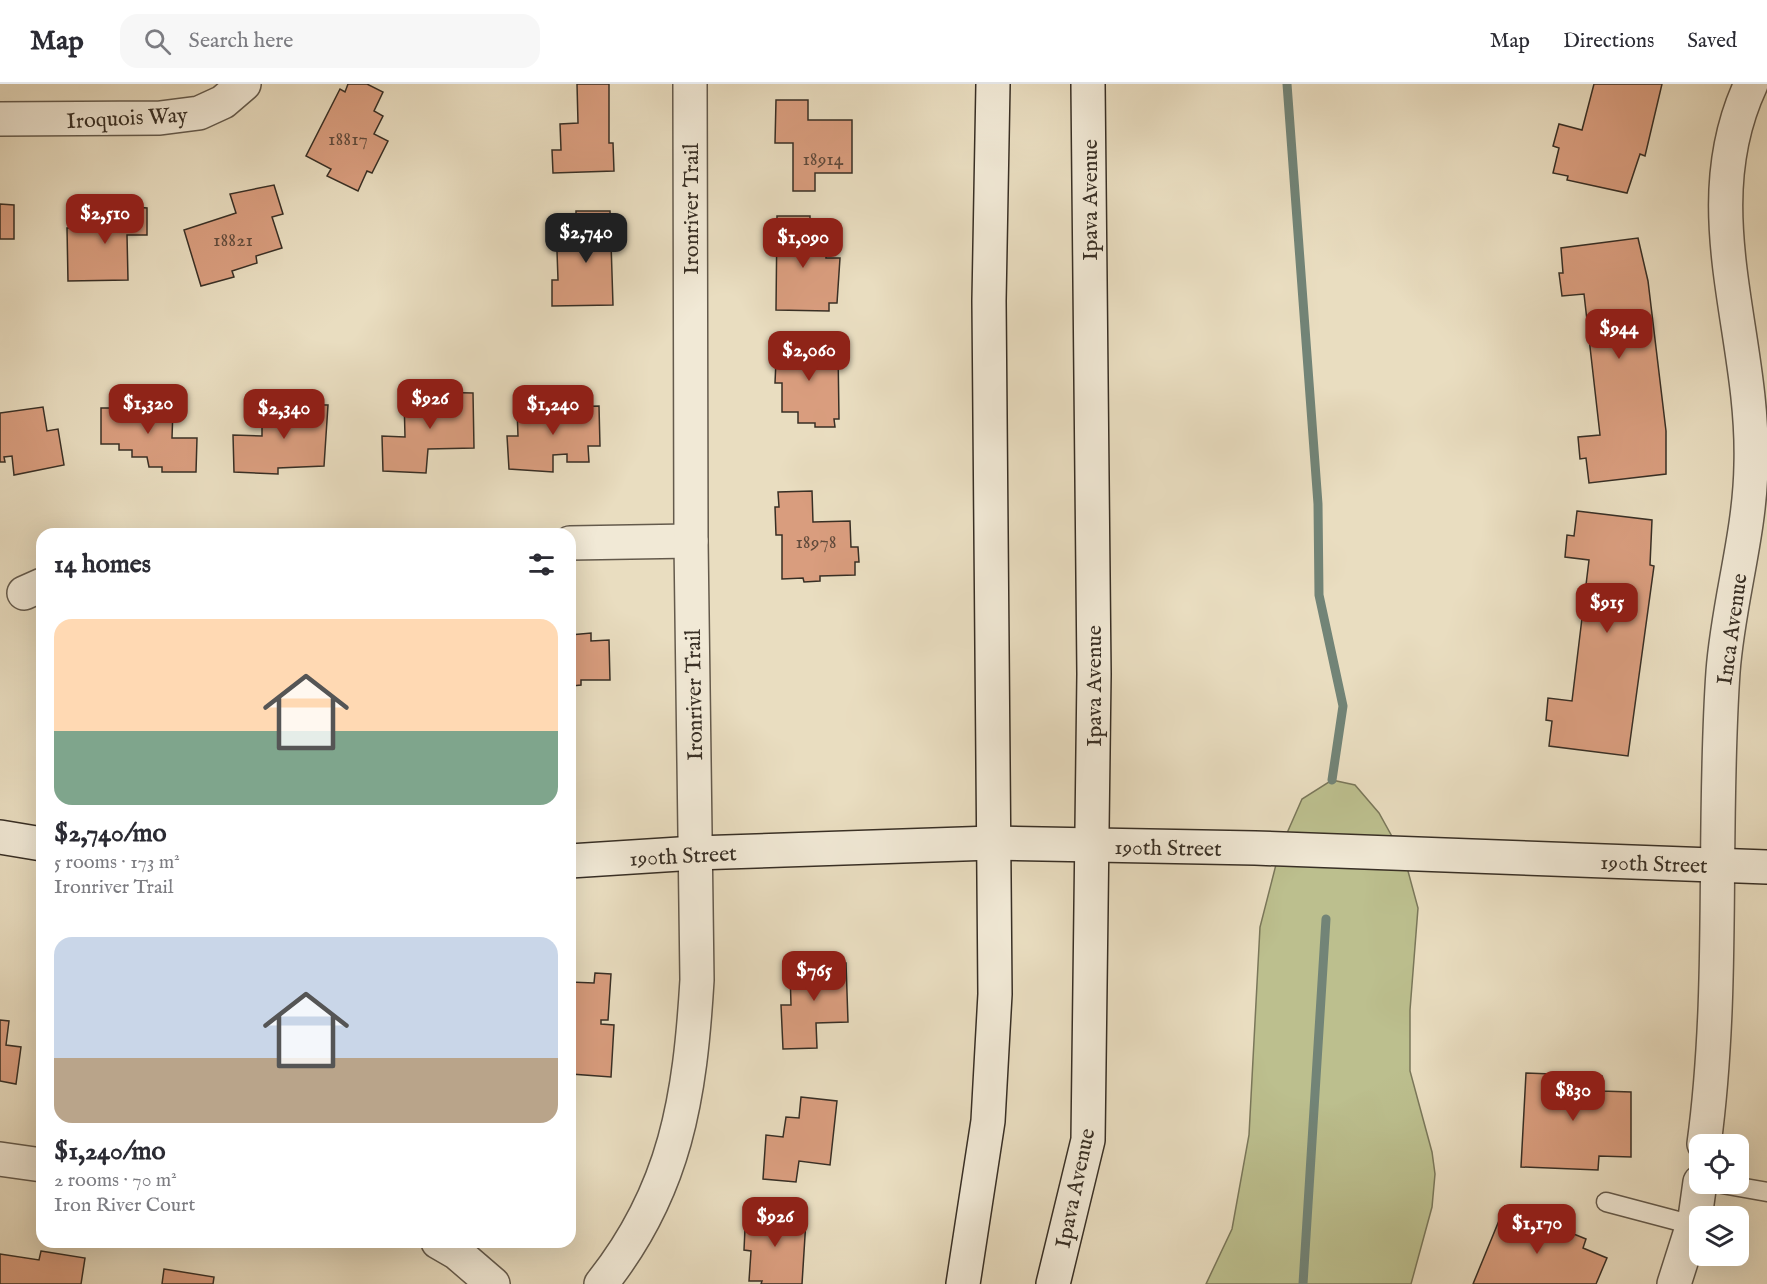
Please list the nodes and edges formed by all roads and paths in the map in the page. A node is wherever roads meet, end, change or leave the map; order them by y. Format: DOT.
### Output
graph roads {
  1 [pos="244,84"];
  2 [pos="690,84"];
  3 [pos="993,84"];
  4 [pos="1088,84"];
  5 [pos="1751,84"];
  6 [pos="0,119"];
  7 [pos="691,541"];
  8 [pos="576,543"];
  9 [pos="0,837"];
  10 [pos="36,842"];
  11 [pos="992,843"];
  12 [pos="1091,845"];
  13 [pos="695,853"];
  14 [pos="576,861"];
  15 [pos="1719,866"];
  16 [pos="1767,867"];
  17 [pos="1705,1134"];
  18 [pos="0,1159"];
  19 [pos="36,1164"];
  20 [pos="1749,1189"];
  21 [pos="1767,1192"];
  22 [pos="1606,1202"];
  23 [pos="1689,1224"];
  24 [pos="1689,1237"];
  25 [pos="448,1248"];
  26 [pos="493,1284"];
  27 [pos="601,1284"];
  28 [pos="963,1284"];
  29 [pos="1053,1284"];
  30 [pos="1674,1284"];
  1 -- 6 [label="street, Iroquois Way"];
  2 -- 7 [label="street, Ironriver Trail"];
  3 -- 11 [label="street"];
  4 -- 12 [label="street, Ipava Avenue"];
  5 -- 15 [label="street, Inca Avenue"];
  7 -- 8 [label="street"];
  7 -- 13 [label="street, Ironriver Trail"];
  9 -- 10 [label="street"];
  11 -- 12 [label="street, 190th Street"];
  11 -- 13 [label="street, 190th Street"];
  11 -- 28 [label="street"];
  12 -- 15 [label="street, 190th Street"];
  12 -- 29 [label="street, Ipava Avenue"];
  13 -- 14 [label="street, 190th Street"];
  13 -- 27 [label="street, Ironriver Trail"];
  15 -- 16 [label="street, 190th Street"];
  15 -- 17 [label="street, Inca Avenue"];
  18 -- 19 [label="street"];
  20 -- 21 [label="lane"];
  22 -- 23 [label="lane"];
  24 -- 30 [label="street"];
  25 -- 26 [label="street"];
}
